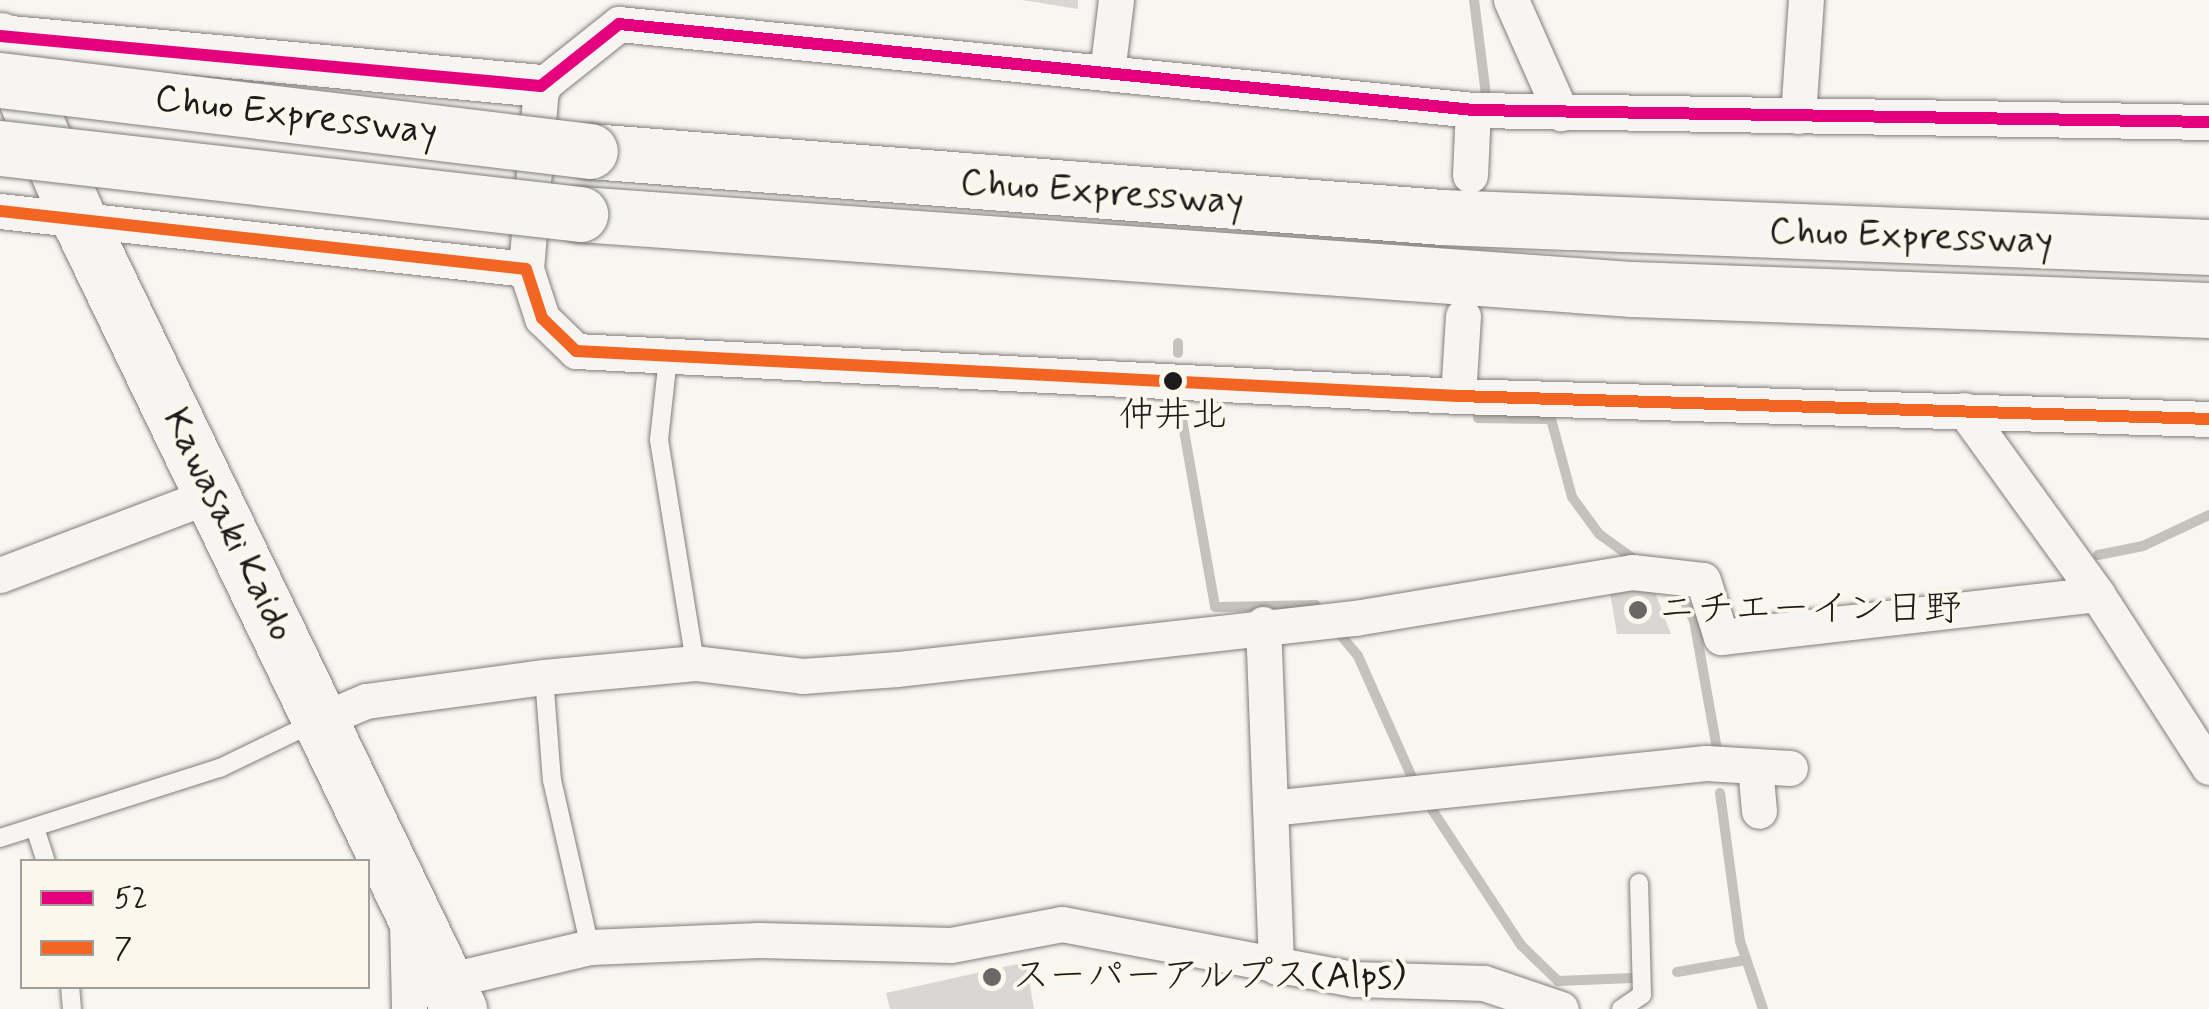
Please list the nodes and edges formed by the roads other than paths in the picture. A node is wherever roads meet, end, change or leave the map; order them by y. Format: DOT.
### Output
graph roads {
  1 [pos="1116,0"];
  2 [pos="1511,0"];
  3 [pos="1806,0"];
  4 [pos="0,38"];
  5 [pos="1107,74"];
  6 [pos="0,80"];
  7 [pos="540,86"];
  8 [pos="1473,110"];
  9 [pos="1562,113"];
  10 [pos="1798,116"];
  11 [pos="2209,122"];
  12 [pos="0,148"];
  13 [pos="1470,175"];
  14 [pos="0,211"];
  15 [pos="80,222"];
  16 [pos="2209,248"];
  17 [pos="526,269"];
  18 [pos="2209,310"];
  19 [pos="1462,316"];
  20 [pos="668,358"];
  21 [pos="1458,396"];
  22 [pos="1964,410"];
  23 [pos="2209,419"];
  24 [pos="210,496"];
  25 [pos="0,575"];
  26 [pos="2097,594"];
  27 [pos="1262,624"];
  28 [pos="695,664"];
  29 [pos="544,678"];
  30 [pos="321,720"];
  31 [pos="1755,766"];
  32 [pos="2209,767"];
  33 [pos="1790,768"];
  34 [pos="1270,808"];
  35 [pos="1759,812"];
  36 [pos="35,828"];
  37 [pos="0,838"];
  38 [pos="45,859"];
  39 [pos="1639,884"];
  40 [pos="590,947"];
  41 [pos="1276,967"];
  42 [pos="438,1000"];
  43 [pos="1560,1009"];
  44 [pos="1620,1009"];
  1 -- 5 [label="street"];
  2 -- 9 [label="street"];
  3 -- 10 [label="street"];
  4 -- 7 [label="street"];
  4 -- 15 [label="main road, Kawasaki Kaido"];
  5 -- 7 [label="street"];
  5 -- 8 [label="street"];
  6 -- 16 [label="main road, Chuo Expressway, bridge"];
  7 -- 17 [label="street"];
  8 -- 9 [label="street"];
  8 -- 13 [label="street"];
  9 -- 10 [label="street"];
  10 -- 11 [label="street"];
  12 -- 18 [label="main road, Chuo Expressway, bridge"];
  14 -- 15 [label="street"];
  15 -- 17 [label="street"];
  15 -- 24 [label="main road, Kawasaki Kaido"];
  17 -- 20 [label="street"];
  19 -- 21 [label="street"];
  20 -- 21 [label="street"];
  20 -- 28 [label="lane"];
  21 -- 22 [label="street"];
  22 -- 23 [label="street"];
  22 -- 26 [label="street"];
  24 -- 25 [label="street"];
  24 -- 30 [label="main road, Kawasaki Kaido"];
  26 -- 27 [label="street"];
  26 -- 32 [label="street"];
  27 -- 28 [label="street"];
  27 -- 34 [label="street"];
  28 -- 29 [label="street"];
  29 -- 30 [label="street"];
  29 -- 40 [label="lane"];
  30 -- 36 [label="lane"];
  30 -- 42 [label="main road, Kawasaki Kaido"];
  31 -- 33 [label="street"];
  31 -- 34 [label="street"];
  31 -- 35 [label="street"];
  34 -- 41 [label="street"];
  36 -- 37 [label="lane"];
  36 -- 38 [label="lane"];
  39 -- 44 [label="lane"];
  40 -- 41 [label="street"];
  40 -- 42 [label="street"];
  41 -- 43 [label="street"];
}
